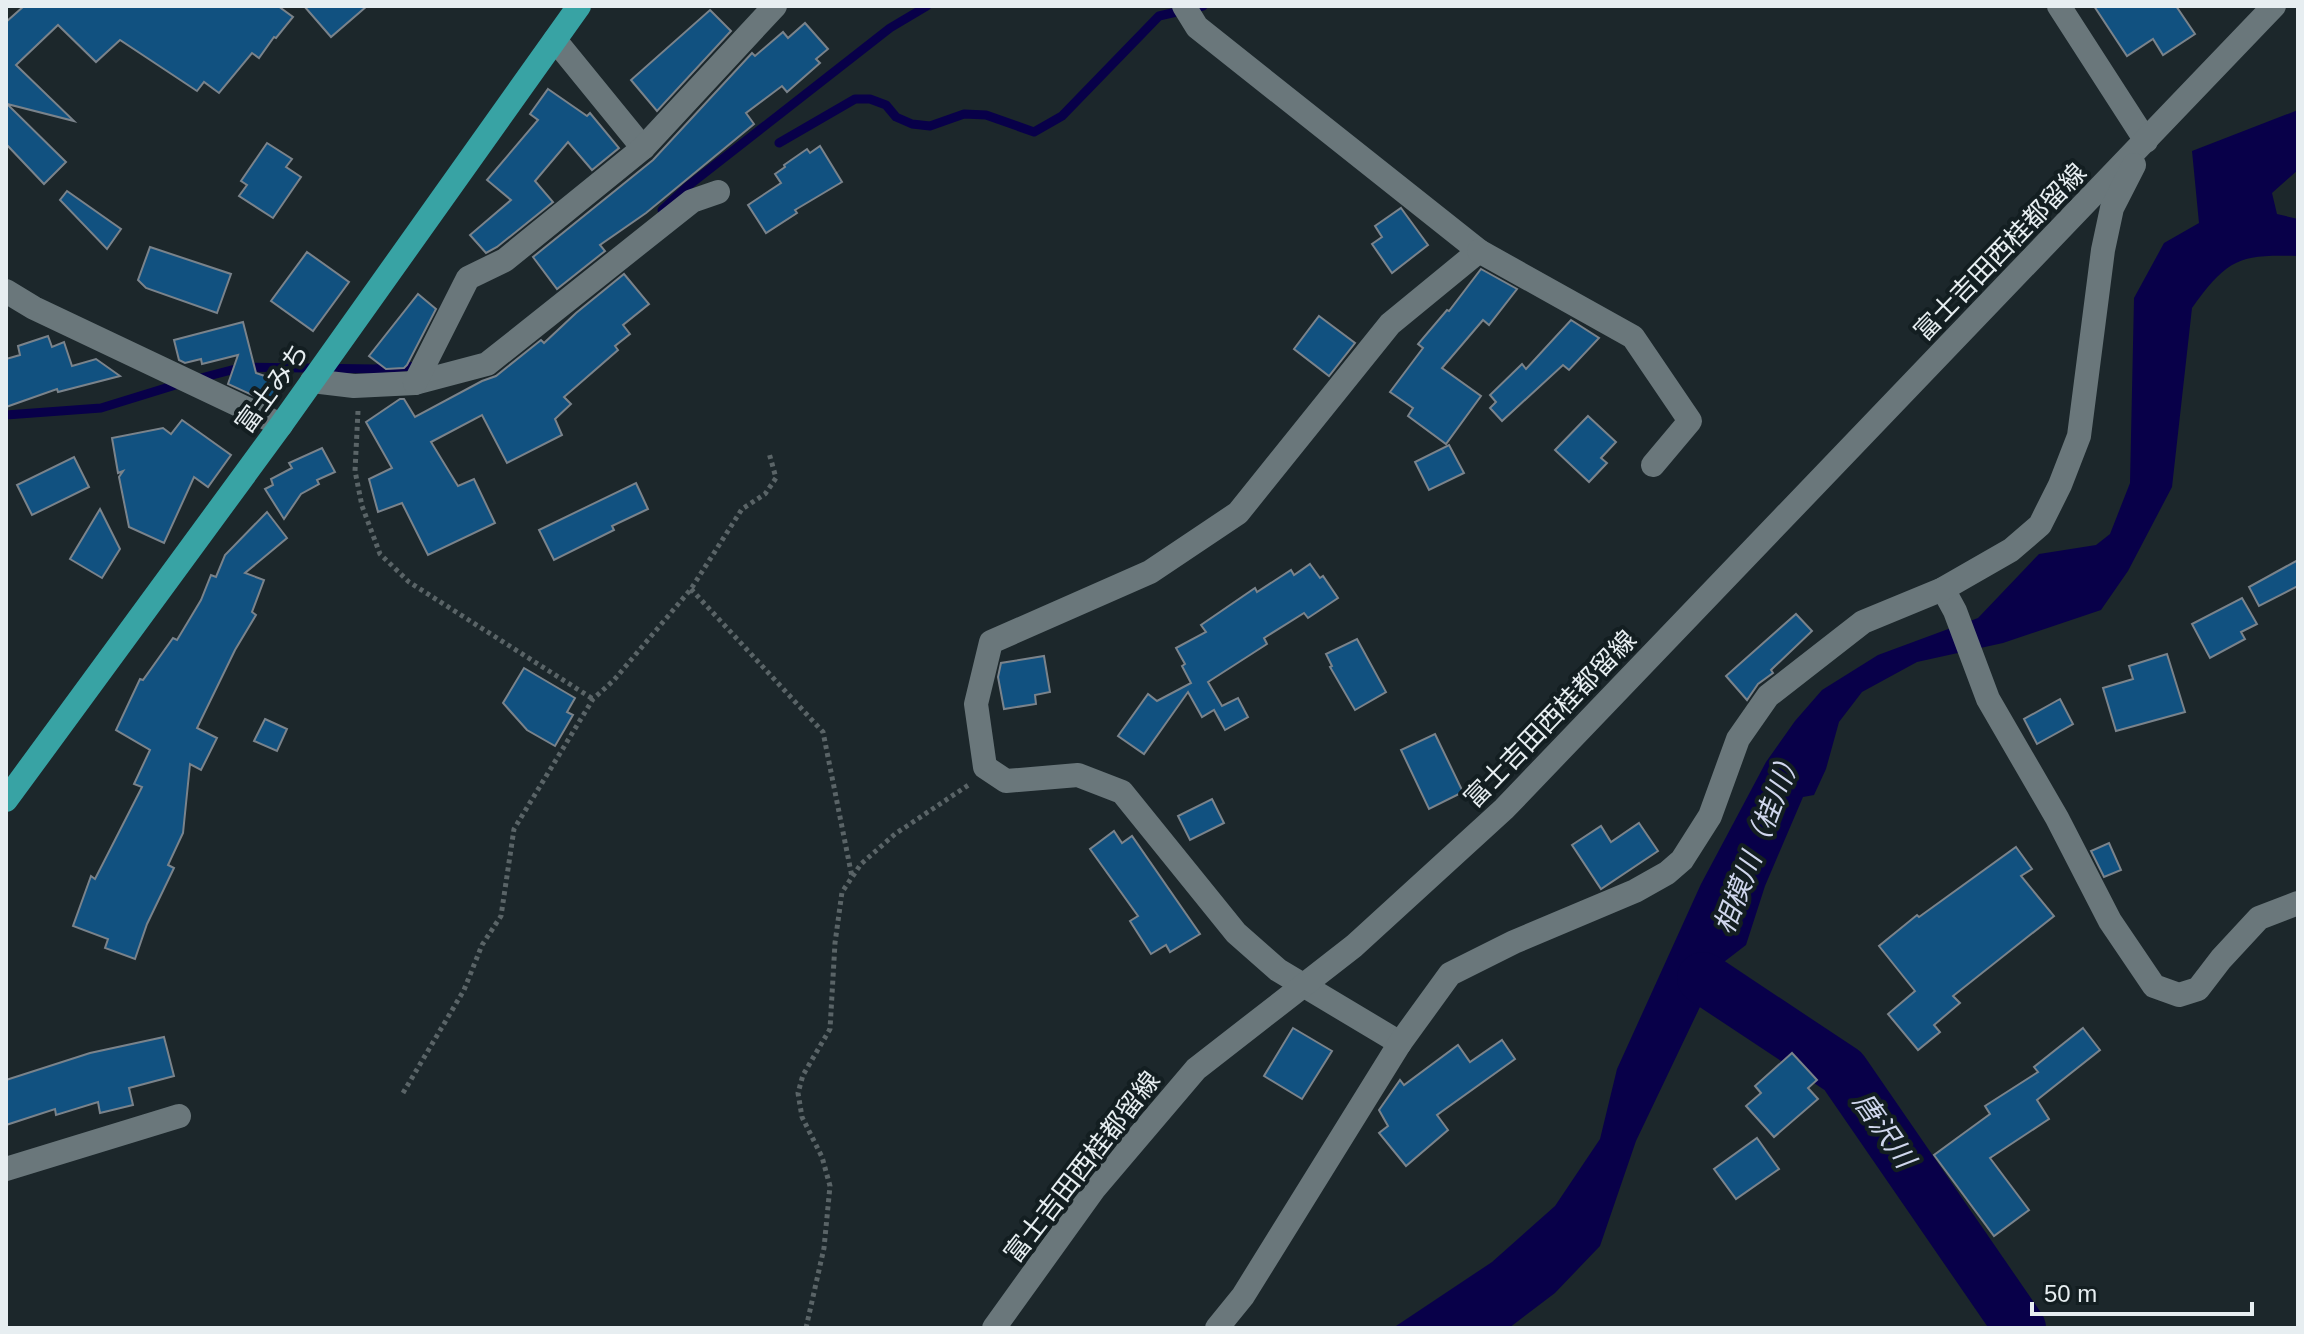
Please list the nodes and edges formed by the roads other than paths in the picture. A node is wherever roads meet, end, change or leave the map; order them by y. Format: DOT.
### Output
graph roads {
  1 [pos="579,6"];
  2 [pos="775,6"];
  3 [pos="1184,6"];
  4 [pos="2059,6"];
  5 [pos="2274,6"];
  6 [pos="555,40"];
  7 [pos="2146,141"];
  8 [pos="643,148"];
  9 [pos="718,192"];
  10 [pos="1479,251"];
  11 [pos="6,291"];
  12 [pos="312,381"];
  13 [pos="415,383"];
  14 [pos="281,425"];
  15 [pos="1653,465"];
  16 [pos="1943,589"];
  17 [pos="6,800"];
  18 [pos="2298,903"];
  19 [pos="1400,1043"];
  20 [pos="179,1116"];
  21 [pos="6,1169"];
  22 [pos="994,1328"];
  23 [pos="1217,1328"];
  1 -- 6 [label="highway, 富士みち"];
  2 -- 8 [label="street"];
  3 -- 10 [label="street"];
  4 -- 7 [label="street"];
  5 -- 7 [label="street, 富士吉田西桂都留線"];
  6 -- 8 [label="street"];
  6 -- 12 [label="highway, 富士みち"];
  7 -- 16 [label="street, 富士吉田西桂都留線"];
  7 -- 22 [label="street, 富士吉田西桂都留線"];
  8 -- 13 [label="street"];
  9 -- 13 [label="street"];
  10 -- 15 [label="street"];
  10 -- 19 [label="street"];
  11 -- 14 [label="street"];
  12 -- 13 [label="street"];
  12 -- 14 [label="highway, 富士みち"];
  14 -- 17 [label="highway, 富士みち"];
  16 -- 18 [label="street"];
  16 -- 19 [label="street, 富士吉田西桂都留線"];
  19 -- 23 [label="street, 富士吉田西桂都留線"];
  20 -- 21 [label="street"];
}
